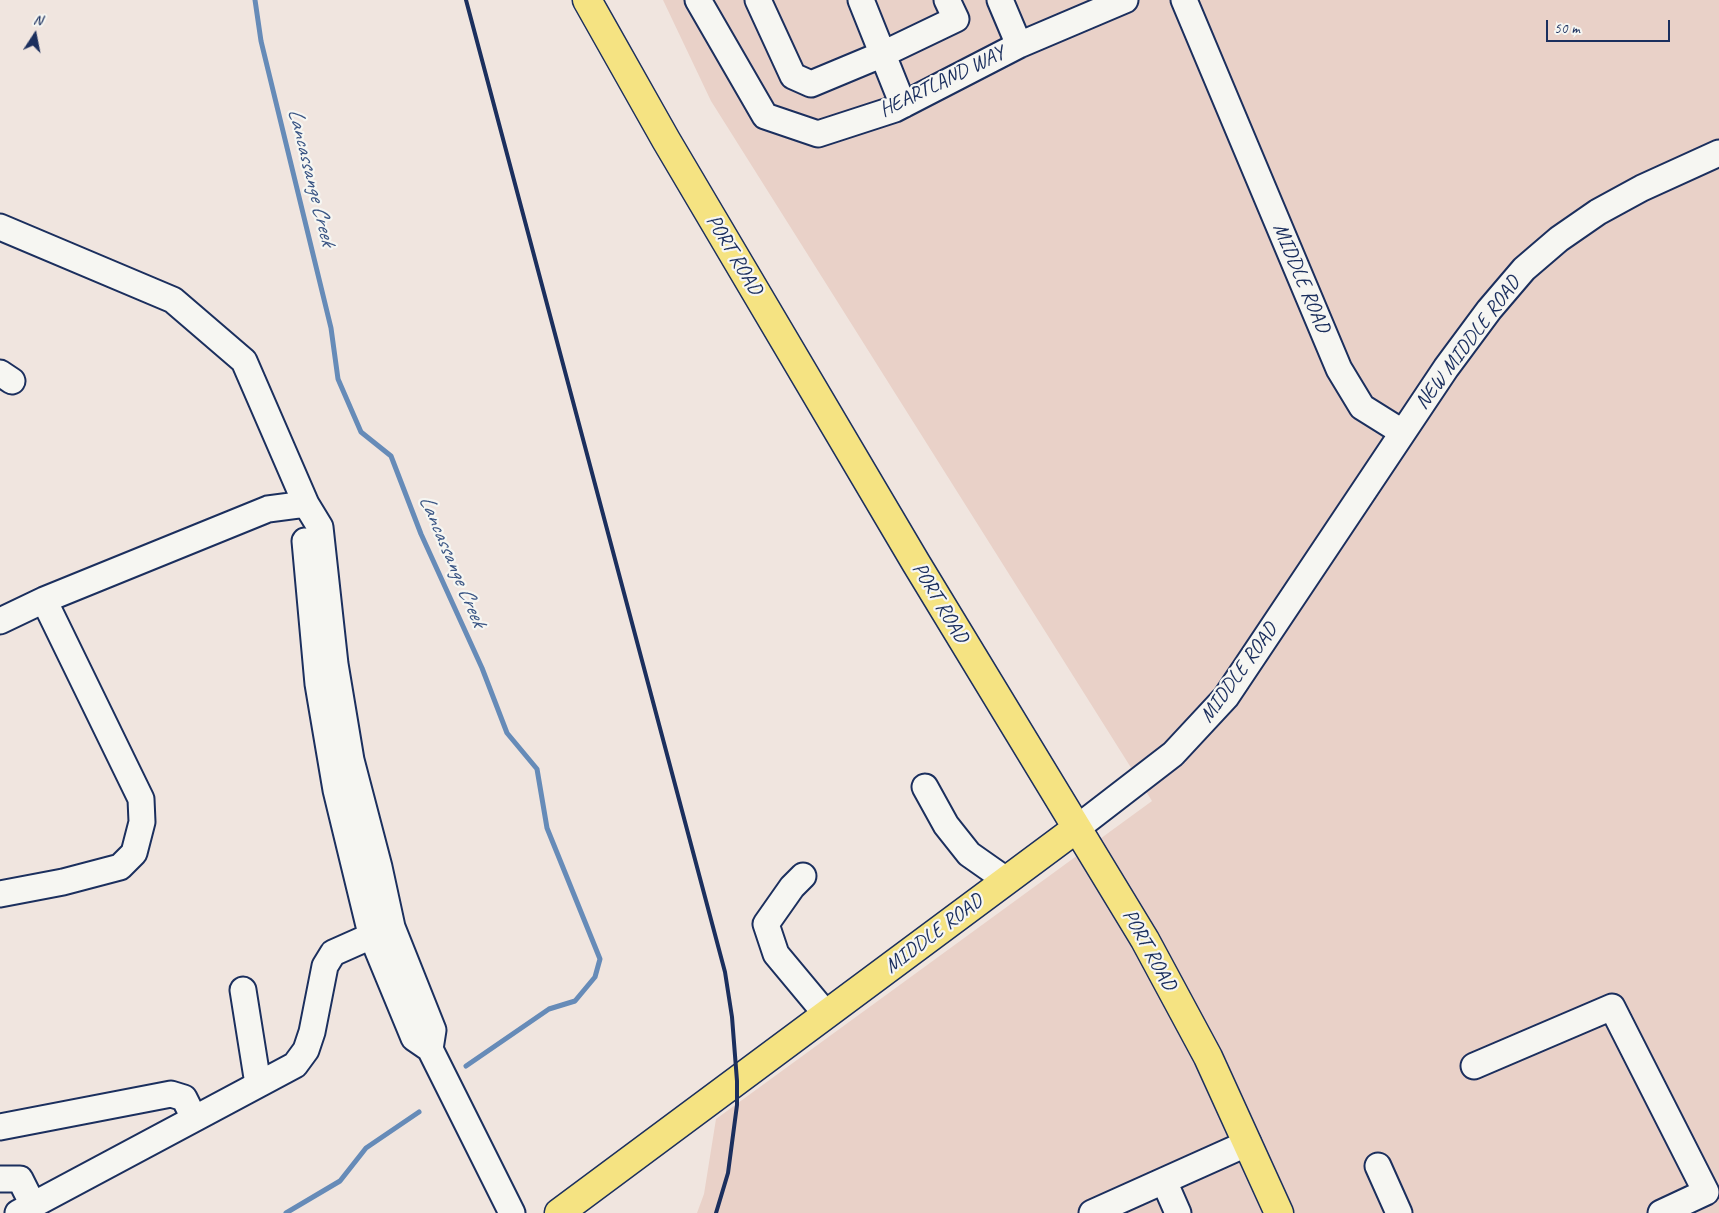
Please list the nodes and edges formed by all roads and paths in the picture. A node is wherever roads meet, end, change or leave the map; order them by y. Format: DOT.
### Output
graph roads {
  1 [pos="587,0"];
  2 [pos="698,0"];
  3 [pos="758,0"];
  4 [pos="861,0"];
  5 [pos="947,0"];
  6 [pos="1000,0"];
  7 [pos="1125,0"];
  8 [pos="1184,0"];
  9 [pos="1019,45"];
  10 [pos="882,54"];
  11 [pos="903,105"];
  12 [pos="1719,153"];
  13 [pos="0,227"];
  14 [pos="0,373"];
  15 [pos="0,385"];
  16 [pos="1402,432"];
  17 [pos="306,504"];
  18 [pos="44,600"];
  19 [pos="0,621"];
  20 [pos="925,787"];
  21 [pos="1077,828"];
  22 [pos="803,876"];
  23 [pos="1006,880"];
  24 [pos="0,894"];
  25 [pos="381,930"];
  26 [pos="243,990"];
  27 [pos="826,1014"];
  28 [pos="1474,1066"];
  29 [pos="258,1084"];
  30 [pos="194,1118"];
  31 [pos="0,1127"];
  32 [pos="1248,1143"];
  33 [pos="1378,1166"];
  34 [pos="0,1179"];
  35 [pos="1164,1181"];
  36 [pos="25,1209"];
  37 [pos="512,1213"];
  38 [pos="559,1213"];
  39 [pos="1092,1213"];
  40 [pos="1178,1213"];
  41 [pos="1279,1213"];
  42 [pos="1399,1213"];
  43 [pos="1661,1213"];
  1 -- 21 [label="main road, PORT ROAD"];
  2 -- 11 [label="street, HEARTLAND WAY"];
  3 -- 10 [label="street"];
  4 -- 10 [label="street"];
  5 -- 10 [label="street"];
  6 -- 9 [label="street, HEARTLAND WAY"];
  7 -- 9 [label="street, HEARTLAND WAY"];
  8 -- 16 [label="street, MIDDLE ROAD"];
  9 -- 11 [label="street, HEARTLAND WAY"];
  10 -- 11 [label="street"];
  12 -- 16 [label="street, NEW MIDDLE ROAD"];
  13 -- 17 [label="street"];
  14 -- 15 [label="street"];
  16 -- 21 [label="street, MIDDLE ROAD"];
  17 -- 18 [label="street"];
  17 -- 25 [label="street"];
  18 -- 19 [label="street"];
  18 -- 24 [label="street"];
  20 -- 23 [label="street"];
  21 -- 23 [label="main road, MIDDLE ROAD"];
  21 -- 32 [label="main road, PORT ROAD"];
  22 -- 27 [label="street"];
  23 -- 27 [label="main road, MIDDLE ROAD"];
  25 -- 29 [label="street"];
  25 -- 37 [label="street"];
  26 -- 29 [label="street"];
  27 -- 38 [label="main road, MIDDLE ROAD"];
  28 -- 43 [label="street"];
  29 -- 30 [label="street"];
  30 -- 31 [label="street"];
  30 -- 36 [label="street"];
  32 -- 35 [label="street"];
  32 -- 41 [label="main road, PORT ROAD"];
  33 -- 42 [label="street"];
  34 -- 36 [label="street"];
  35 -- 39 [label="street"];
  35 -- 40 [label="street"];
}
